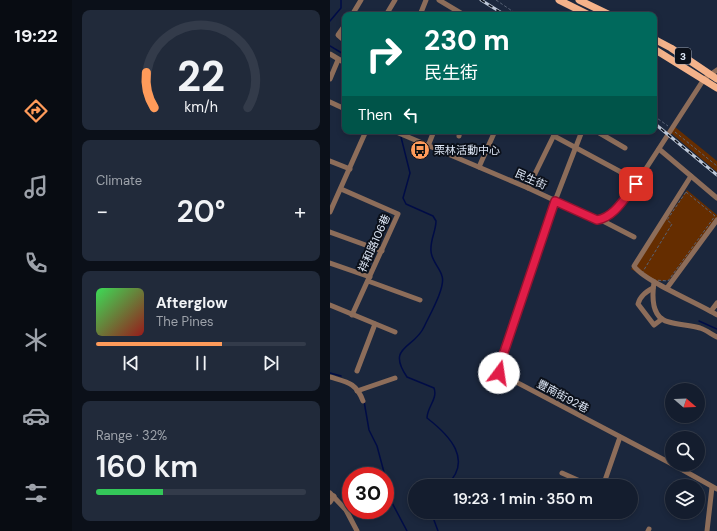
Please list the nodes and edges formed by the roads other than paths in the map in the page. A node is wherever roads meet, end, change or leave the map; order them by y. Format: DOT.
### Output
graph roads {
  1 [pos="361,0"];
  2 [pos="395,0"];
  3 [pos="426,0"];
  4 [pos="439,0"];
  5 [pos="559,0"];
  6 [pos="579,0"];
  7 [pos="354,12"];
  8 [pos="388,12"];
  9 [pos="421,12"];
  10 [pos="459,12"];
  11 [pos="583,12"];
  12 [pos="604,12"];
  13 [pos="342,29"];
  14 [pos="342,38"];
  15 [pos="657,41"];
  16 [pos="657,51"];
  17 [pos="330,54"];
  18 [pos="338,60"];
  19 [pos="342,62"];
  20 [pos="717,70"];
  21 [pos="707,77"];
  22 [pos="330,79"];
  23 [pos="717,79"];
  24 [pos="717,88"];
  25 [pos="330,102"];
  26 [pos="342,108"];
  27 [pos="365,134"];
  28 [pos="401,134"];
  29 [pos="433,134"];
  30 [pos="494,134"];
  31 [pos="555,134"];
  32 [pos="556,134"];
  33 [pos="581,134"];
  34 [pos="601,134"];
  35 [pos="428,146"];
  36 [pos="576,148"];
  37 [pos="625,148"];
  38 [pos="659,149"];
  39 [pos="330,161"];
  40 [pos="480,167"];
  41 [pos="350,169"];
  42 [pos="691,176"];
  43 [pos="636,184"];
  44 [pos="528,188"];
  45 [pos="341,189"];
  46 [pos="717,198"];
  47 [pos="555,201"];
  48 [pos="330,212"];
  49 [pos="601,220"];
  50 [pos="717,220"];
  51 [pos="330,232"];
  52 [pos="634,237"];
  53 [pos="382,251"];
  54 [pos="330,263"];
  55 [pos="369,279"];
  56 [pos="654,282"];
  57 [pos="653,288"];
  58 [pos="667,288"];
  59 [pos="420,300"];
  60 [pos="717,303"];
  61 [pos="330,305"];
  62 [pos="711,311"];
  63 [pos="352,315"];
  64 [pos="717,315"];
  65 [pos="662,319"];
  66 [pos="375,324"];
  67 [pos="395,332"];
  68 [pos="717,337"];
  69 [pos="357,371"];
  70 [pos="330,377"];
  71 [pos="395,378"];
  72 [pos="357,391"];
  73 [pos="363,401"];
  74 [pos="620,437"];
  75 [pos="665,460"];
  76 [pos="685,471"];
  77 [pos="562,474"];
  78 [pos="574,479"];
  79 [pos="605,479"];
  80 [pos="715,488"];
  81 [pos="332,494"];
  82 [pos="330,502"];
  83 [pos="357,531"];
  84 [pos="708,531"];
  1 -- 7 [label="street"];
  2 -- 8 [label="street"];
  3 -- 9 [label="street"];
  4 -- 10 [label="street"];
  5 -- 11 [label="main road"];
  6 -- 12 [label="main road"];
  13 -- 14 [label="street"];
  15 -- 21 [label="main road, 3"];
  16 -- 21 [label="main road, 3"];
  17 -- 18 [label="street"];
  18 -- 19 [label="street"];
  18 -- 22 [label="street"];
  20 -- 21 [label="street"];
  21 -- 23 [label="main road, 3"];
  21 -- 24 [label="main road, 3"];
  21 -- 38 [label="street"];
  25 -- 26 [label="street"];
  27 -- 41 [label="street"];
  28 -- 35 [label="street, 民生街"];
  29 -- 35 [label="street"];
  30 -- 40 [label="street"];
  31 -- 44 [label="street"];
  32 -- 36 [label="street"];
  33 -- 36 [label="street"];
  34 -- 37 [label="street"];
  35 -- 40 [label="street, 民生街"];
  36 -- 43 [label="street"];
  36 -- 47 [label="street"];
  38 -- 42 [label="street"];
  38 -- 43 [label="street"];
  39 -- 41 [label="street"];
  40 -- 44 [label="street, 民生街"];
  41 -- 45 [label="street"];
  42 -- 46 [label="street"];
  42 -- 56 [label="street"];
  43 -- 49 [label="street"];
  44 -- 47 [label="street, 民生街"];
  45 -- 48 [label="street"];
  45 -- 53 [label="street, 祥和路106巷"];
  47 -- 49 [label="street, 民生街"];
  47 -- 74 [label="street, 豐南街92巷"];
  49 -- 52 [label="street, 民生街"];
  50 -- 58 [label="street"];
  51 -- 53 [label="street"];
  53 -- 55 [label="street, 祥和路106巷"];
  54 -- 55 [label="street"];
  55 -- 59 [label="street"];
  55 -- 63 [label="street, 祥和路106巷"];
  56 -- 57 [label="street"];
  56 -- 58 [label="street"];
  57 -- 65 [label="street"];
  57 -- 65 [label="street"];
  58 -- 62 [label="street"];
  60 -- 62 [label="street"];
  61 -- 63 [label="street"];
  62 -- 64 [label="street"];
  63 -- 66 [label="street"];
  65 -- 68 [label="street"];
  66 -- 67 [label="street"];
  66 -- 69 [label="street"];
  70 -- 72 [label="street"];
  71 -- 72 [label="street"];
  72 -- 73 [label="street"];
  74 -- 75 [label="street, 豐南街92巷"];
  74 -- 79 [label="street"];
  76 -- 80 [label="street, 豐南街92巷"];
  77 -- 78 [label="street"];
  80 -- 84 [label="street"];
  81 -- 82 [label="street"];
  81 -- 83 [label="street"];
}
